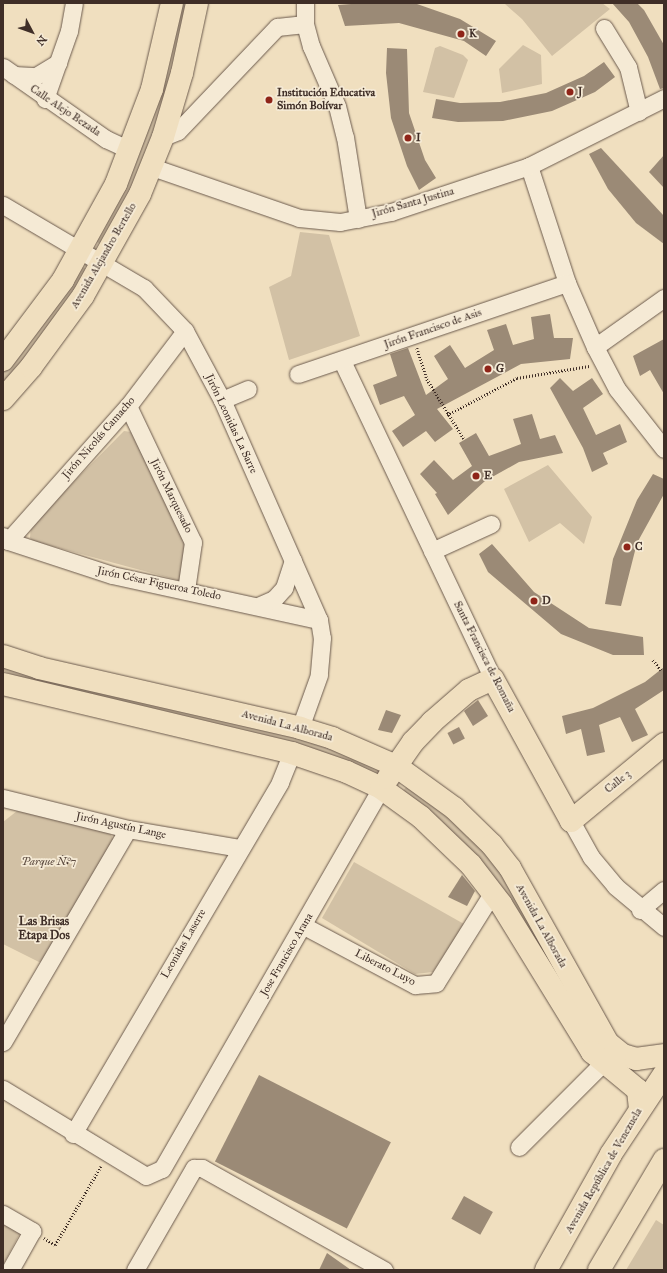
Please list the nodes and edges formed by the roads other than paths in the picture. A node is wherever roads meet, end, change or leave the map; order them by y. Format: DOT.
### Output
graph roads {
  1 [pos="74,3"];
  2 [pos="172,3"];
  3 [pos="197,3"];
  4 [pos="305,3"];
  5 [pos="305,24"];
  6 [pos="604,28"];
  7 [pos="58,63"];
  8 [pos="8,71"];
  9 [pos="664,98"];
  10 [pos="45,99"];
  11 [pos="640,112"];
  12 [pos="163,137"];
  13 [pos="130,150"];
  14 [pos="529,166"];
  15 [pos="152,167"];
  16 [pos="3,205"];
  17 [pos="358,219"];
  18 [pos="82,251"];
  19 [pos="103,263"];
  20 [pos="567,282"];
  21 [pos="664,298"];
  22 [pos="185,331"];
  23 [pos="596,347"];
  24 [pos="3,360"];
  25 [pos="342,361"];
  26 [pos="298,374"];
  27 [pos="248,389"];
  28 [pos="3,399"];
  29 [pos="222,400"];
  30 [pos="128,406"];
  31 [pos="664,449"];
  32 [pos="491,524"];
  33 [pos="6,539"];
  34 [pos="432,551"];
  35 [pos="293,560"];
  36 [pos="186,590"];
  37 [pos="260,605"];
  38 [pos="319,620"];
  39 [pos="3,656"];
  40 [pos="493,679"];
  41 [pos="3,684"];
  42 [pos="300,728"];
  43 [pos="664,744"];
  44 [pos="292,752"];
  45 [pos="396,766"];
  46 [pos="381,788"];
  47 [pos="3,798"];
  48 [pos="571,820"];
  49 [pos="128,829"];
  50 [pos="240,848"];
  51 [pos="664,890"];
  52 [pos="492,892"];
  53 [pos="640,910"];
  54 [pos="304,926"];
  55 [pos="664,927"];
  56 [pos="3,1042"];
  57 [pos="664,1054"];
  58 [pos="603,1063"];
  59 [pos="664,1074"];
  60 [pos="3,1090"];
  61 [pos="640,1108"];
  62 [pos="74,1134"];
  63 [pos="520,1147"];
  64 [pos="663,1164"];
  65 [pos="3,1214"];
  66 [pos="563,1239"];
  67 [pos="10,1270"];
  68 [pos="134,1270"];
  69 [pos="384,1270"];
  70 [pos="546,1270"];
  71 [pos="566,1270"];
  72 [pos="599,1270"];
  1 -- 7 [label="street"];
  2 -- 13 [label="main road, Avenida Alejandro Bertello"];
  3 -- 12 [label="main road, Avenida Alejandro Bertello"];
  4 -- 5 [label="street"];
  5 -- 12 [label="street"];
  5 -- 17 [label="street"];
  6 -- 11 [label="street"];
  7 -- 8 [label="street"];
  7 -- 10 [label="street"];
  8 -- 10 [label="street, Calle Alejo Bezada"];
  9 -- 11 [label="street, Jirón Santa Justina"];
  10 -- 13 [label="street, Calle Alejo Bezada"];
  11 -- 14 [label="street, Jirón Santa Justina"];
  12 -- 15 [label="main road, Avenida Alejandro Bertello"];
  13 -- 18 [label="main road, Avenida Alejandro Bertello"];
  14 -- 17 [label="street, Jirón Santa Justina"];
  14 -- 20 [label="street"];
  15 -- 17 [label="street, Jirón Santa Justina"];
  15 -- 19 [label="main road, Avenida Alejandro Bertello"];
  16 -- 18 [label="street, Jirón Leonidas La Sarre"];
  18 -- 19 [label="street, Jirón Leonidas La Sarre"];
  18 -- 24 [label="main road, Avenida Alejandro Bertello"];
  19 -- 22 [label="street, Jirón Leonidas La Sarre"];
  19 -- 28 [label="main road, Avenida Alejandro Bertello"];
  20 -- 23 [label="street"];
  20 -- 25 [label="street, Jirón Francisco de Asis"];
  21 -- 23 [label="street"];
  22 -- 29 [label="street, Jirón Leonidas La Sarre"];
  22 -- 30 [label="street, Jirón Nicolás Camacho"];
  23 -- 31 [label="street"];
  25 -- 26 [label="street, Jirón Francisco de Asis"];
  25 -- 34 [label="street, Santa Francisca de Romaña"];
  27 -- 29 [label="street"];
  29 -- 35 [label="street, Jirón Leonidas La Sarre"];
  30 -- 33 [label="street, Jirón Nicolás Camacho"];
  30 -- 36 [label="street, Jirón Marquesado"];
  32 -- 34 [label="street"];
  33 -- 36 [label="street, Jirón César Figueroa Toledo"];
  34 -- 40 [label="street, Santa Francisca de Romaña"];
  35 -- 37 [label="street"];
  35 -- 38 [label="street, Jirón Leonidas La Sarre"];
  36 -- 37 [label="street, Jirón César Figueroa Toledo"];
  37 -- 38 [label="street, Jirón César Figueroa Toledo"];
  38 -- 42 [label="street, Jirón Leonidas La Sarre"];
  39 -- 42 [label="main road, Avenida La Alborada"];
  40 -- 45 [label="main road, Jose Francisco Arana"];
  40 -- 48 [label="main road, Santa Francisca de Romaña"];
  41 -- 44 [label="main road, Avenida La Alborada"];
  42 -- 45 [label="main road, Avenida La Alborada"];
  43 -- 48 [label="main road, Calle 3"];
  44 -- 46 [label="main road, Avenida La Alborada"];
  44 -- 50 [label="street, Leonidas Laserre"];
  45 -- 46 [label="main road, Jose Francisco Arana"];
  45 -- 57 [label="main road, Avenida La Alborada"];
  46 -- 52 [label="main road, Avenida La Alborada"];
  46 -- 54 [label="street, Jose Francisco Arana"];
  47 -- 49 [label="street, Jirón Agustín Lange"];
  48 -- 53 [label="street, Santa Francisca de Romaña"];
  49 -- 50 [label="street, Jirón Agustín Lange"];
  49 -- 56 [label="street"];
  50 -- 62 [label="street, Leonidas Laserre"];
  51 -- 53 [label="street"];
  52 -- 54 [label="street, Liberato Luyo"];
  52 -- 58 [label="main road, Avenida La Alborada"];
  53 -- 55 [label="street, Santa Francisca de Romaña"];
  54 -- 62 [label="street, Jose Francisco Arana"];
  58 -- 61 [label="main road, Avenida La Alborada"];
  58 -- 63 [label="street"];
  59 -- 61 [label="main road, Avenida República de Venezuela"];
  60 -- 62 [label="street, Jose Francisco Arana"];
  61 -- 66 [label="main road, Avenida República de Venezuela"];
  64 -- 72 [label="main road"];
  65 -- 67 [label="street"];
  66 -- 70 [label="main road, Avenida República de Venezuela"];
  66 -- 71 [label="main road"];
  68 -- 69 [label="street"];
}
